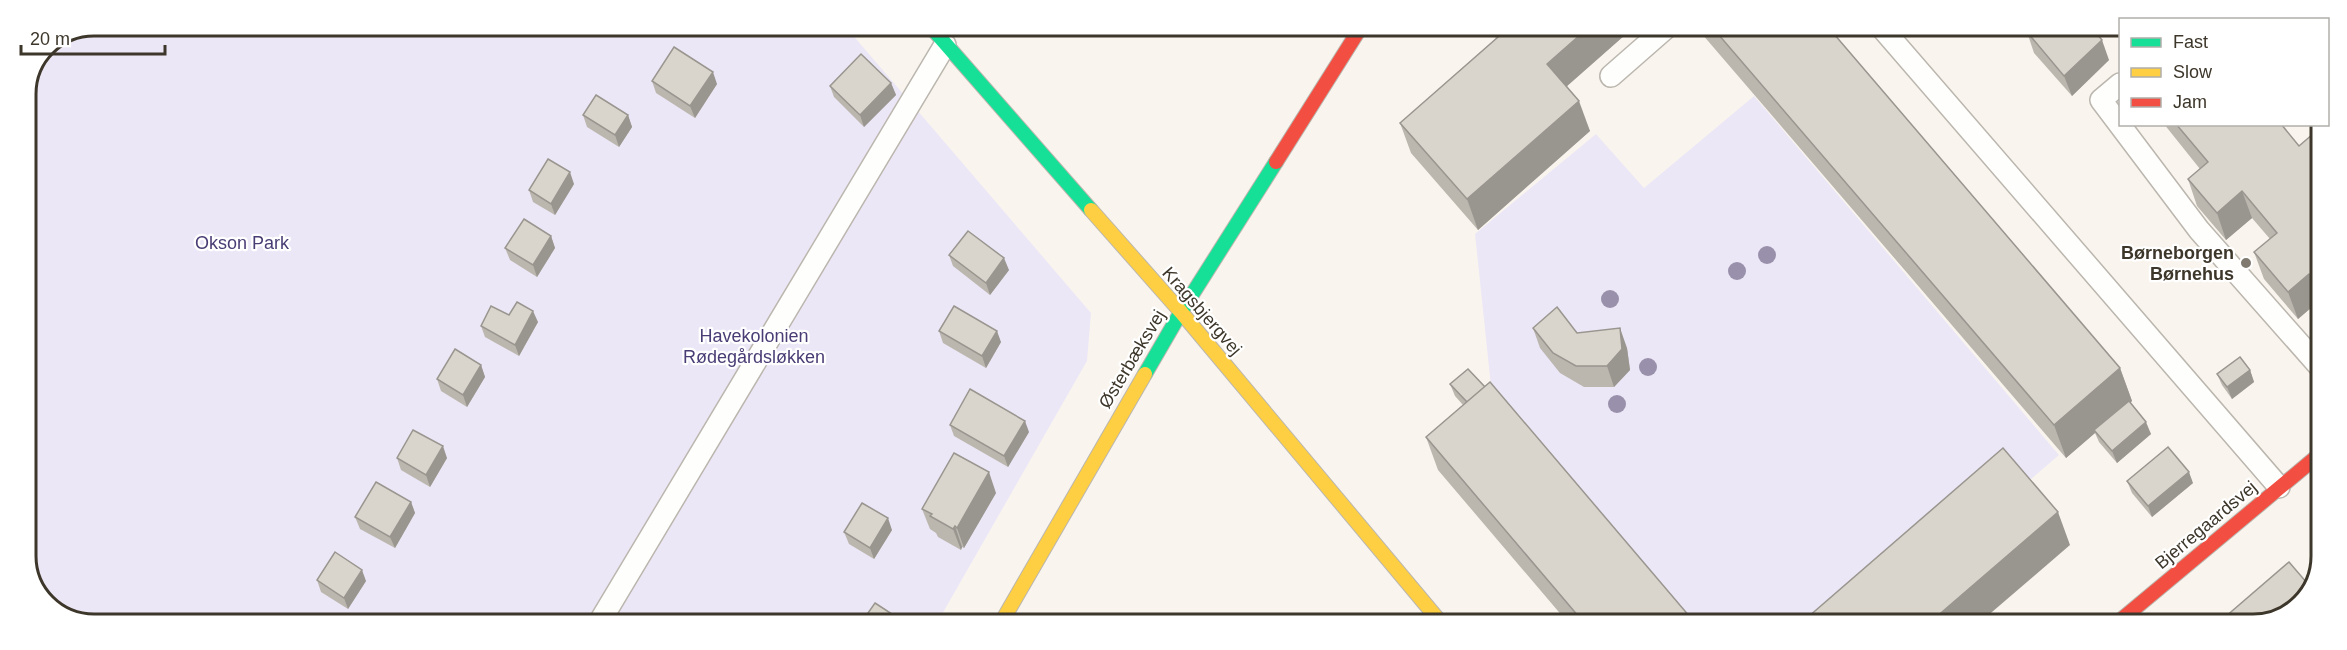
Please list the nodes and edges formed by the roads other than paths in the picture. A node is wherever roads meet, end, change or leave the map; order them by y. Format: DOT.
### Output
graph roads {
  1 [pos="938,36"];
  2 [pos="1355,36"];
  3 [pos="1657,36"];
  4 [pos="1889,36"];
  5 [pos="945,45"];
  6 [pos="1611,76"];
  7 [pos="2119,86"];
  8 [pos="2119,124"];
  9 [pos="2121,126"];
  10 [pos="1181,312"];
  11 [pos="2311,357"];
  12 [pos="2311,461"];
  13 [pos="2279,487"];
  14 [pos="604,614"];
  15 [pos="1006,614"];
  16 [pos="1434,614"];
  17 [pos="2128,614"];
  1 -- 5 [label="street, Kragsbjergvej"];
  2 -- 10 [label="street, Østerbæksvej"];
  3 -- 6 [label="lane"];
  4 -- 13 [label="lane"];
  5 -- 10 [label="street, Kragsbjergvej"];
  5 -- 14 [label="lane"];
  7 -- 8 [label="lane"];
  9 -- 11 [label="lane"];
  10 -- 15 [label="street, Østerbæksvej"];
  10 -- 16 [label="street, Kragsbjergvej"];
  12 -- 13 [label="street, Bjerregaardsvej"];
  13 -- 17 [label="street, Bjerregaardsvej"];
}
